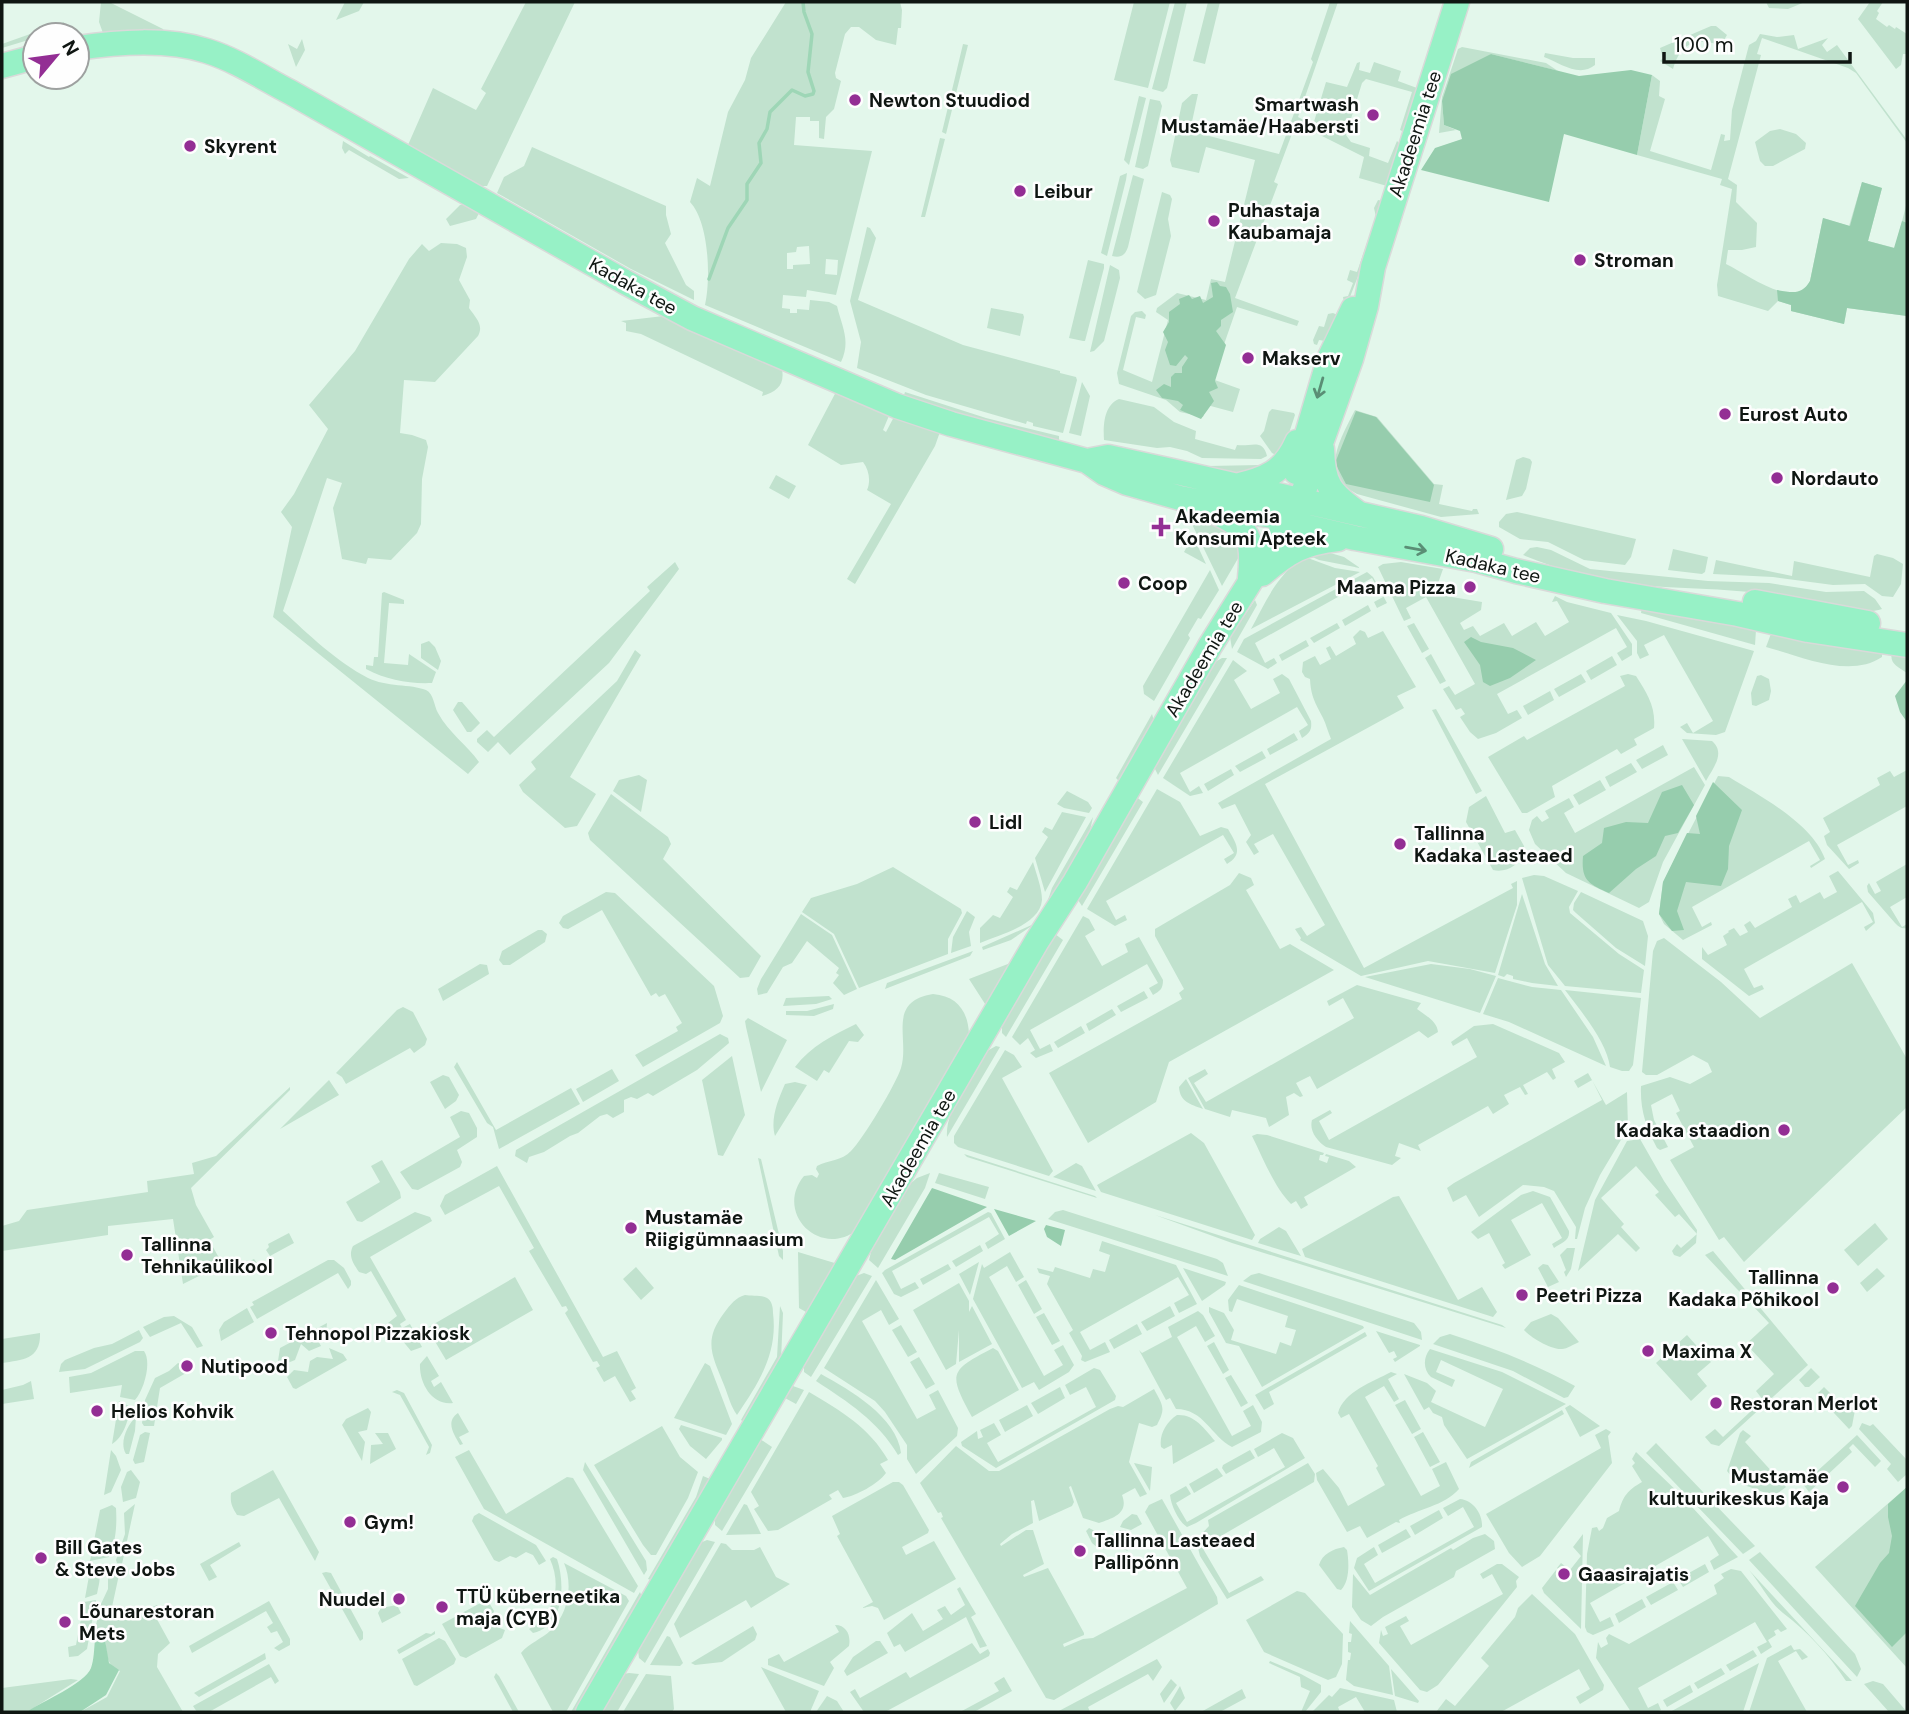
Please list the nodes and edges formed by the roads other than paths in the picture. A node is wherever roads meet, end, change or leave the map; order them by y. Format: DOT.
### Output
graph roads {
  1 [pos="1457,2"];
  2 [pos="91,47"];
  3 [pos="21,61"];
  4 [pos="2,66"];
  5 [pos="1316,435"];
  6 [pos="1087,461"];
  7 [pos="1148,465"];
  8 [pos="1127,483"];
  9 [pos="1236,486"];
  10 [pos="1180,498"];
  11 [pos="1288,509"];
  12 [pos="1360,527"];
  13 [pos="1249,586"];
  14 [pos="1769,613"];
  15 [pos="1907,631"];
  16 [pos="1907,645"];
  17 [pos="589,1712"];
  1 -- 5 [label="main road, Akadeemia tee"];
  2 -- 6 [label="main road, Kadaka tee"];
  3 -- 4 [label="main road"];
  5 -- 9 [label="main road"];
  5 -- 11 [label="main road, Akadeemia tee"];
  5 -- 12 [label="main road"];
  6 -- 7 [label="main road, Kadaka tee"];
  6 -- 8 [label="main road, Kadaka tee"];
  7 -- 8 [label="main road"];
  7 -- 9 [label="main road, Kadaka tee"];
  8 -- 10 [label="main road, Kadaka tee"];
  9 -- 11 [label="main road, Kadaka tee"];
  10 -- 11 [label="main road, Kadaka tee"];
  10 -- 13 [label="main road"];
  11 -- 12 [label="main road, Kadaka tee"];
  11 -- 13 [label="main road, Akadeemia tee"];
  12 -- 13 [label="main road"];
  12 -- 14 [label="main road, Kadaka tee"];
  13 -- 17 [label="main road, Akadeemia tee"];
  14 -- 15 [label="main road, Kadaka tee"];
  14 -- 16 [label="main road, Kadaka tee"];
}
